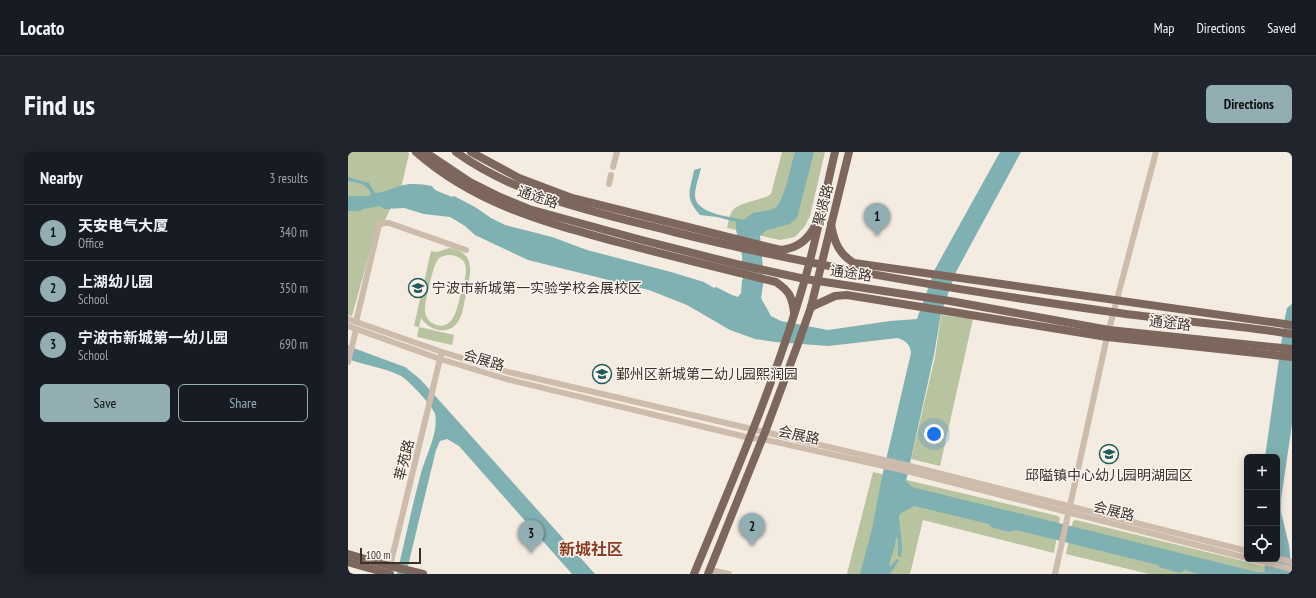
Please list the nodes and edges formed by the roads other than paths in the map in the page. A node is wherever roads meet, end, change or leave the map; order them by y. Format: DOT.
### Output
graph roads {
  1 [pos="416,152"];
  2 [pos="425,152"];
  3 [pos="456,152"];
  4 [pos="471,152"];
  5 [pos="617,152"];
  6 [pos="835,152"];
  7 [pos="850,152"];
  8 [pos="1156,152"];
  9 [pos="613,167"];
  10 [pos="612,175"];
  11 [pos="609,184"];
  12 [pos="820,218"];
  13 [pos="832,224"];
  14 [pos="735,243"];
  15 [pos="466,250"];
  16 [pos="766,250"];
  17 [pos="810,262"];
  18 [pos="821,265"];
  19 [pos="805,279"];
  20 [pos="817,281"];
  21 [pos="1116,301"];
  22 [pos="810,307"];
  23 [pos="1113,313"];
  24 [pos="793,317"];
  25 [pos="348,319"];
  26 [pos="356,322"];
  27 [pos="1292,325"];
  28 [pos="348,326"];
  29 [pos="1282,328"];
  30 [pos="356,330"];
  31 [pos="1108,333"];
  32 [pos="1292,334"];
  33 [pos="1292,349"];
  34 [pos="442,352"];
  35 [pos="1278,352"];
  36 [pos="1292,358"];
  37 [pos="440,359"];
  38 [pos="348,360"];
  39 [pos="752,430"];
  40 [pos="764,436"];
  41 [pos="750,438"];
  42 [pos="1068,509"];
  43 [pos="1244,550"];
  44 [pos="348,554"];
  45 [pos="1244,557"];
  46 [pos="1280,559"];
  47 [pos="348,562"];
  48 [pos="1264,562"];
  49 [pos="1292,562"];
  50 [pos="1292,569"];
  51 [pos="391,571"];
  52 [pos="709,572"];
  53 [pos="423,574"];
  54 [pos="694,574"];
  55 [pos="729,574"];
  56 [pos="1055,574"];
  1 -- 24 [label="main road"];
  2 -- 19 [label="main road, 通途路"];
  3 -- 14 [label="main road, 通途路"];
  4 -- 14 [label="main road"];
  5 -- 9 [label="street"];
  6 -- 12 [label="main road, 聚贤路"];
  7 -- 13 [label="main road, 聚贤路"];
  8 -- 21 [label="street"];
  10 -- 11 [label="street"];
  12 -- 16 [label="main road"];
  12 -- 17 [label="main road, 聚贤路"];
  13 -- 18 [label="main road, 聚贤路"];
  13 -- 21 [label="main road"];
  14 -- 16 [label="main road, 通途路"];
  15 -- 26 [label="street"];
  16 -- 17 [label="main road, 通途路"];
  17 -- 18 [label="main road, 通途路"];
  17 -- 19 [label="main road, 聚贤路"];
  18 -- 20 [label="main road, 聚贤路"];
  18 -- 23 [label="main road, 通途路"];
  19 -- 20 [label="main road, 通途路"];
  19 -- 24 [label="main road, 聚贤路"];
  20 -- 22 [label="main road, 聚贤路"];
  20 -- 31 [label="main road, 通途路"];
  21 -- 23 [label="street"];
  21 -- 29 [label="main road"];
  22 -- 31 [label="main road"];
  22 -- 40 [label="main road, 聚贤路"];
  23 -- 29 [label="main road, 通途路"];
  23 -- 31 [label="street"];
  24 -- 39 [label="main road, 聚贤路"];
  25 -- 26 [label="street, 会展路"];
  26 -- 34 [label="street, 会展路"];
  27 -- 29 [label="main road"];
  28 -- 30 [label="street, 会展路"];
  29 -- 32 [label="main road, 通途路"];
  30 -- 37 [label="street, 会展路"];
  30 -- 38 [label="street"];
  31 -- 35 [label="main road, 通途路"];
  31 -- 42 [label="street"];
  33 -- 35 [label="main road, 通途路"];
  34 -- 37 [label="street, 莘苑路"];
  34 -- 39 [label="street, 会展路"];
  35 -- 36 [label="main road"];
  37 -- 41 [label="street, 会展路"];
  37 -- 51 [label="street, 莘苑路"];
  39 -- 40 [label="street, 会展路"];
  39 -- 41 [label="main road, 聚贤路"];
  40 -- 41 [label="street, 会展路"];
  40 -- 42 [label="street, 会展路"];
  40 -- 52 [label="main road, 聚贤路"];
  41 -- 54 [label="main road, 聚贤路"];
  42 -- 43 [label="street, 会展路"];
  42 -- 45 [label="street, 会展路"];
  42 -- 56 [label="street"];
  44 -- 51 [label="main road"];
  46 -- 49 [label="street"];
  47 -- 51 [label="main road"];
  48 -- 50 [label="street"];
  51 -- 53 [label="main road"];
  52 -- 55 [label="street"];
}
